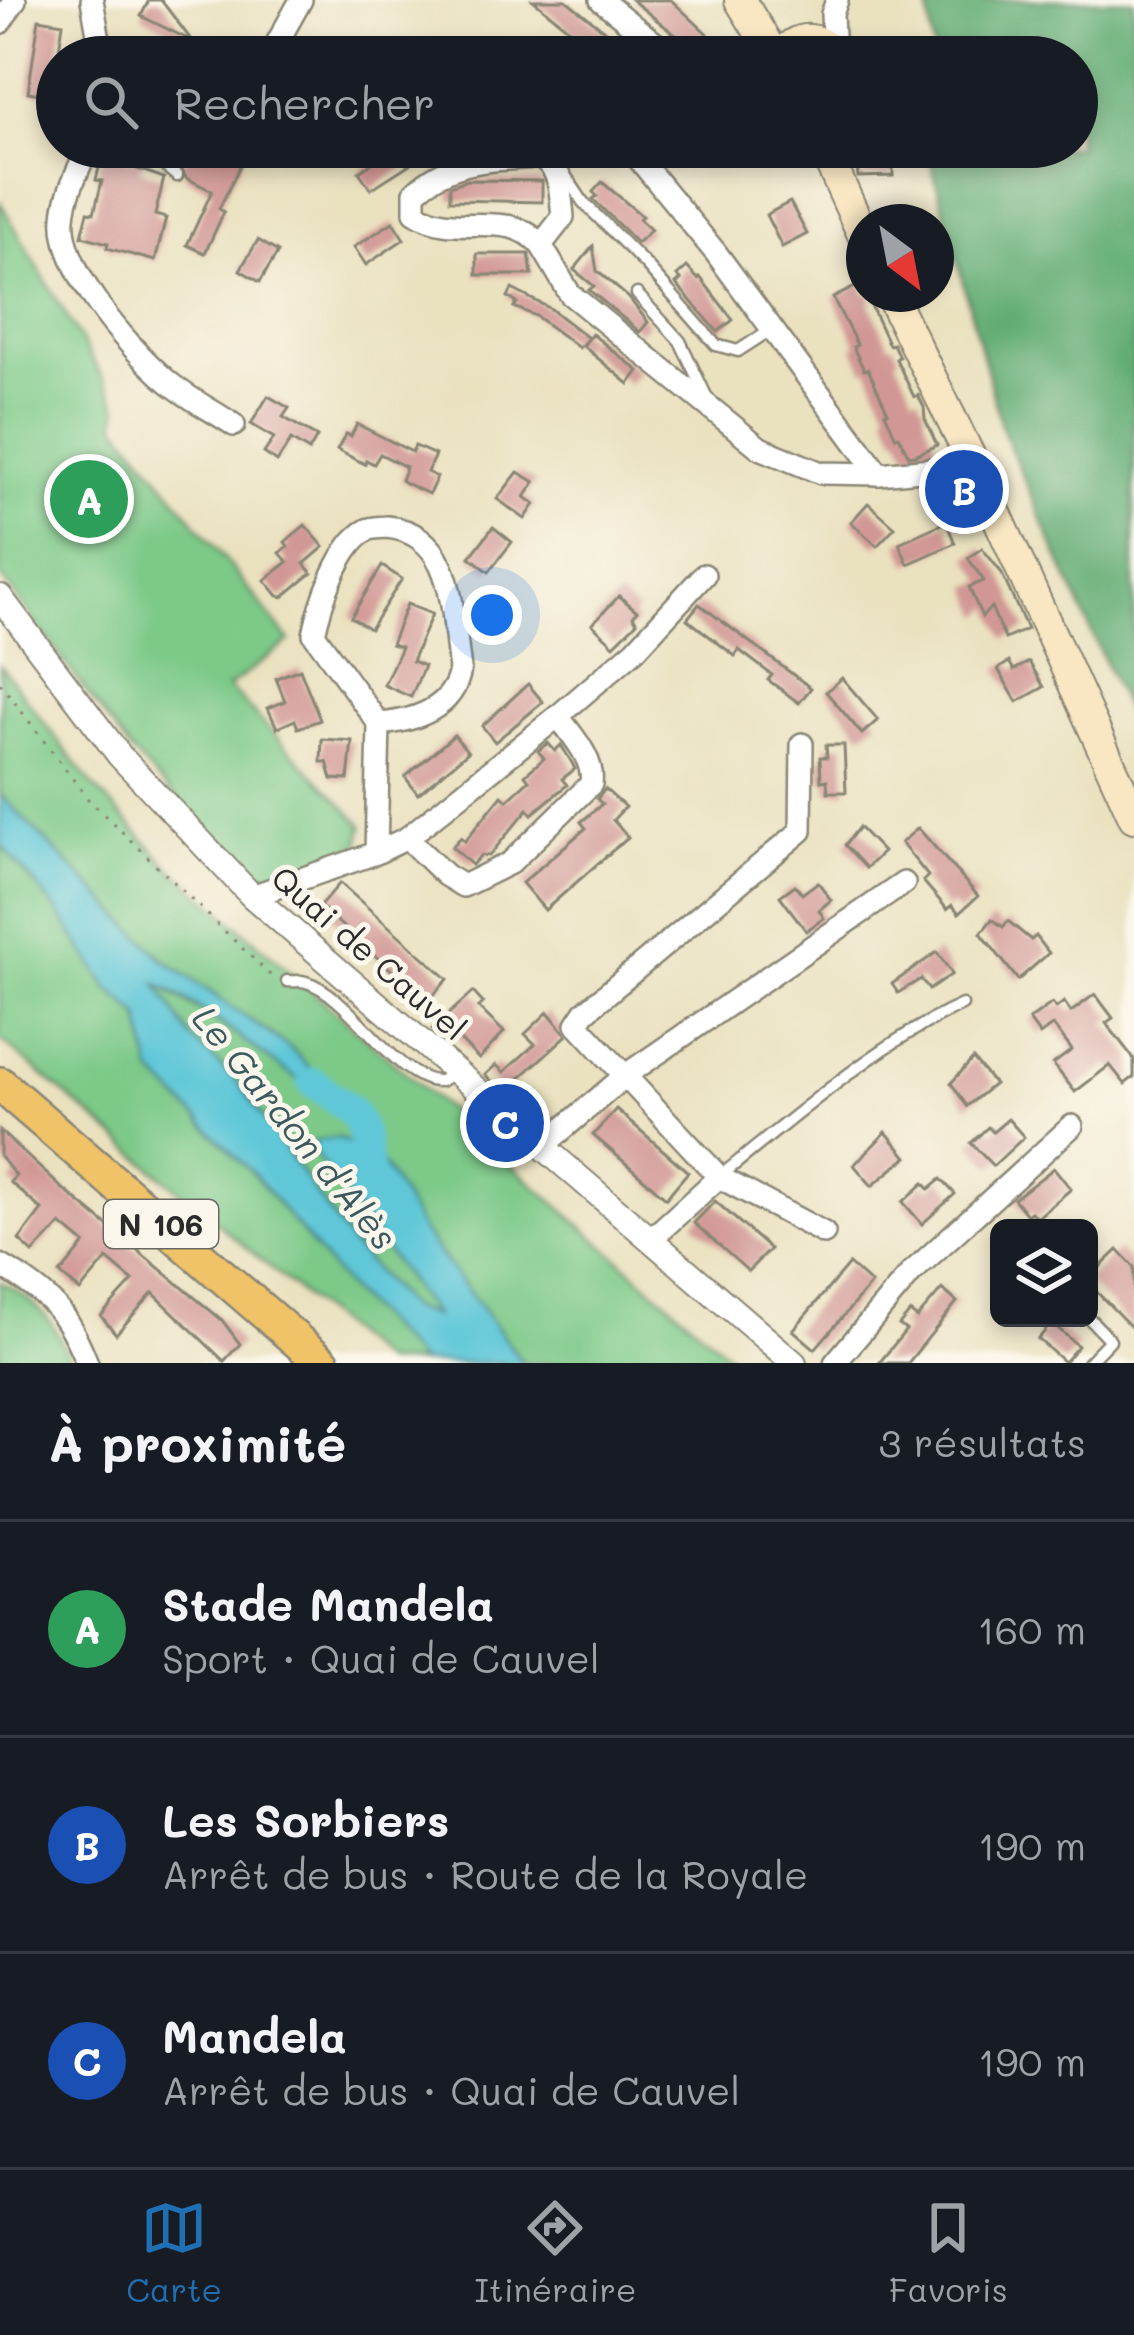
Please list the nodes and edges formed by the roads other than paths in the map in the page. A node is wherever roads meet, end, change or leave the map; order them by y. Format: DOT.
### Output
graph roads {
  1 [pos="15,0"];
  2 [pos="92,0"];
  3 [pos="301,0"];
  4 [pos="601,0"];
  5 [pos="740,0"];
  6 [pos="834,7"];
  7 [pos="0,23"];
  8 [pos="98,36"];
  9 [pos="281,36"];
  10 [pos="645,36"];
  11 [pos="784,36"];
  12 [pos="809,36"];
  13 [pos="79,168"];
  14 [pos="167,168"];
  15 [pos="450,168"];
  16 [pos="551,168"];
  17 [pos="562,168"];
  18 [pos="646,168"];
  19 [pos="834,168"];
  20 [pos="177,176"];
  21 [pos="850,204"];
  22 [pos="541,245"];
  23 [pos="637,294"];
  24 [pos="899,312"];
  25 [pos="772,329"];
  26 [pos="712,411"];
  27 [pos="234,425"];
  28 [pos="974,466"];
  29 [pos="879,474"];
  30 [pos="704,575"];
  31 [pos="0,597"];
  32 [pos="558,716"];
  33 [pos="379,724"];
  34 [pos="802,744"];
  35 [pos="1134,817"];
  36 [pos="407,838"];
  37 [pos="376,853"];
  38 [pos="904,883"];
  39 [pos="252,896"];
  40 [pos="287,982"];
  41 [pos="962,1005"];
  42 [pos="455,1070"];
  43 [pos="626,1075"];
  44 [pos="0,1084"];
  45 [pos="1072,1126"];
  46 [pos="543,1146"];
  47 [pos="718,1177"];
  48 [pos="824,1233"];
  49 [pos="650,1240"];
  50 [pos="0,1265"];
  51 [pos="1098,1327"];
  52 [pos="87,1363"];
  53 [pos="323,1363"];
  54 [pos="794,1363"];
  55 [pos="835,1363"];
  56 [pos="1088,1363"];
  1 -- 7 [label="street"];
  2 -- 8 [label="street"];
  3 -- 9 [label="street"];
  4 -- 10 [label="street"];
  5 -- 11 [label="main road"];
  6 -- 12 [label="street"];
  13 -- 27 [label="street"];
  14 -- 20 [label="lane"];
  15 -- 22 [label="street"];
  16 -- 22 [label="street"];
  17 -- 25 [label="lane"];
  18 -- 25 [label="street"];
  19 -- 21 [label="main road"];
  22 -- 26 [label="street"];
  23 -- 26 [label="lane"];
  24 -- 28 [label="main road"];
  25 -- 29 [label="street"];
  26 -- 29 [label="street"];
  28 -- 29 [label="street"];
  28 -- 35 [label="main road"];
  30 -- 32 [label="street"];
  31 -- 39 [label="street, Quai de Cauvel"];
  32 -- 36 [label="street"];
  32 -- 36 [label="street"];
  33 -- 33 [label="street"];
  33 -- 37 [label="street"];
  34 -- 43 [label="street"];
  36 -- 37 [label="street"];
  37 -- 39 [label="street"];
  38 -- 43 [label="street"];
  39 -- 42 [label="street, Quai de Cauvel"];
  40 -- 42 [label="lane"];
  41 -- 47 [label="lane"];
  42 -- 46 [label="street, Quai de Cauvel"];
  43 -- 46 [label="street"];
  43 -- 47 [label="street"];
  44 -- 53 [label="main road, N 106"];
  45 -- 55 [label="street"];
  46 -- 49 [label="street, Quai de Cauvel"];
  47 -- 48 [label="street"];
  47 -- 49 [label="street"];
  49 -- 54 [label="street, Quai de Cauvel"];
  50 -- 52 [label="street"];
  51 -- 56 [label="lane"];
}
